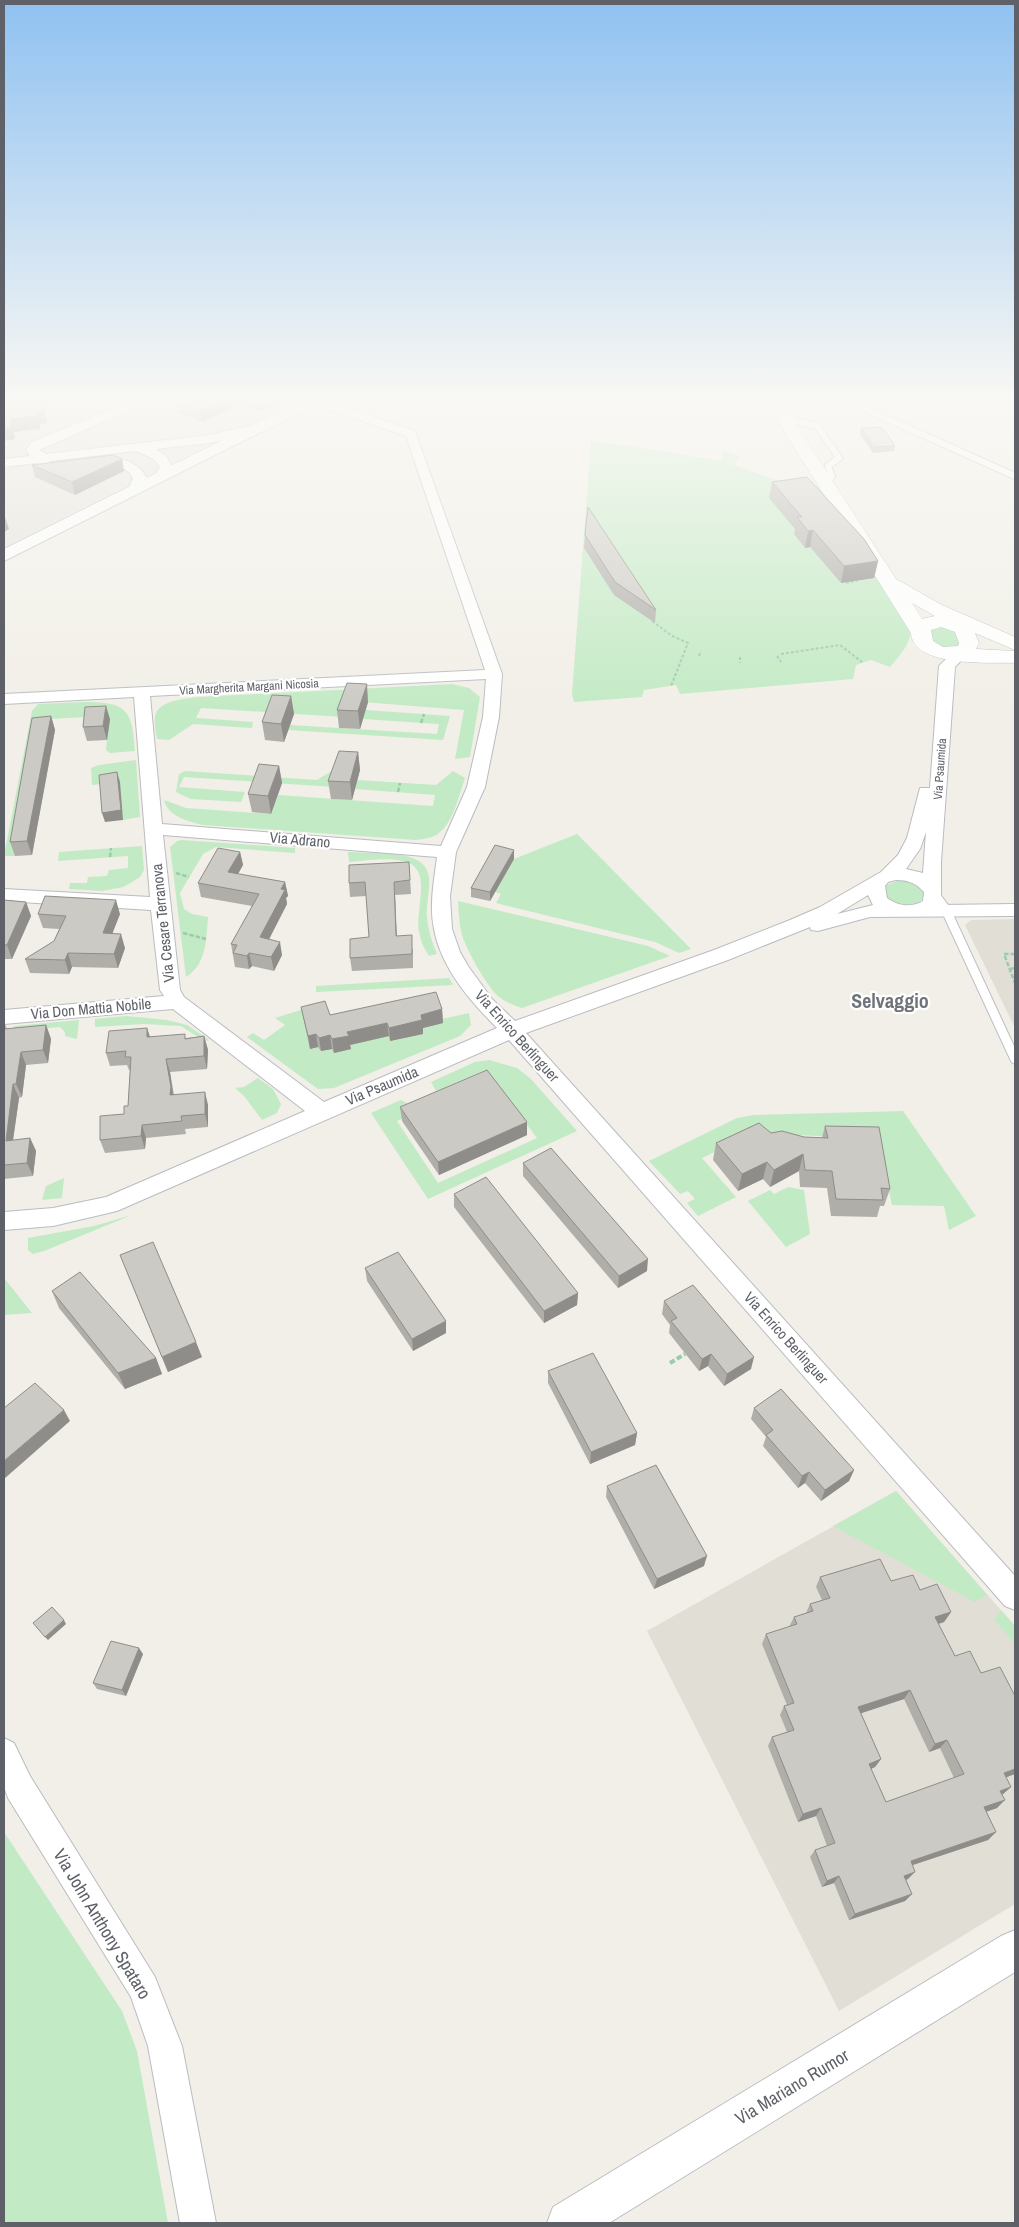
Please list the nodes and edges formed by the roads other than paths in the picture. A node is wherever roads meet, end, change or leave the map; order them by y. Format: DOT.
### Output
graph roads {
  1 [pos="105,505"];
  2 [pos="436,505"];
  3 [pos="841,505"];
  4 [pos="4,556"];
  5 [pos="887,578"];
  6 [pos="960,624"];
  7 [pos="923,639"];
  8 [pos="1015,644"];
  9 [pos="955,654"];
  10 [pos="1015,657"];
  11 [pos="494,674"];
  12 [pos="142,692"];
  13 [pos="4,700"];
  14 [pos="154,829"];
  15 [pos="447,852"];
  16 [pos="884,878"];
  17 [pos="933,892"];
  18 [pos="4,895"];
  19 [pos="160,904"];
  20 [pos="894,910"];
  21 [pos="946,910"];
  22 [pos="1015,910"];
  23 [pos="919,911"];
  24 [pos="760,940"];
  25 [pos="178,1002"];
  26 [pos="4,1017"];
  27 [pos="512,1030"];
  28 [pos="1015,1059"];
  29 [pos="322,1112"];
  30 [pos="4,1221"];
  31 [pos="1015,1596"];
  32 [pos="4,1753"];
  33 [pos="1015,1950"];
  34 [pos="198,2223"];
  35 [pos="569,2223"];
  1 -- 4 [label="street"];
  2 -- 11 [label="street, Via Enrico Berlinguer"];
  3 -- 5 [label="main road"];
  5 -- 6 [label="main road"];
  5 -- 7 [label="main road"];
  6 -- 7 [label="main road"];
  6 -- 8 [label="main road"];
  6 -- 9 [label="main road"];
  7 -- 9 [label="main road"];
  7 -- 16 [label="street, Via Psaumida"];
  9 -- 10 [label="main road"];
  9 -- 17 [label="street, Via Psaumida"];
  11 -- 12 [label="street, Via Margherita Margani Nicosia"];
  11 -- 15 [label="street, Via Enrico Berlinguer"];
  12 -- 13 [label="street, Via Margherita Margani Nicosia"];
  12 -- 14 [label="street, Via Cesare Terranova"];
  14 -- 15 [label="street, Via Adrano"];
  14 -- 19 [label="street, Via Cesare Terranova"];
  15 -- 27 [label="street, Via Enrico Berlinguer"];
  16 -- 17 [label="street"];
  16 -- 20 [label="street"];
  16 -- 24 [label="street, Via Psaumida"];
  17 -- 21 [label="lane"];
  17 -- 23 [label="street"];
  18 -- 19 [label="street"];
  19 -- 25 [label="street, Via Cesare Terranova"];
  20 -- 23 [label="street"];
  20 -- 24 [label="street"];
  21 -- 22 [label="street"];
  21 -- 23 [label="street"];
  21 -- 28 [label="lane"];
  24 -- 27 [label="street, Via Psaumida"];
  25 -- 26 [label="street, Via Don Mattia Nobile"];
  25 -- 29 [label="street, Via Cesare Terranova"];
  27 -- 29 [label="street, Via Psaumida"];
  27 -- 31 [label="street, Via Enrico Berlinguer"];
  29 -- 30 [label="street, Via Psaumida"];
  32 -- 34 [label="street, Via John Anthony Spataro"];
  33 -- 35 [label="street, Via Mariano Rumor"];
}
